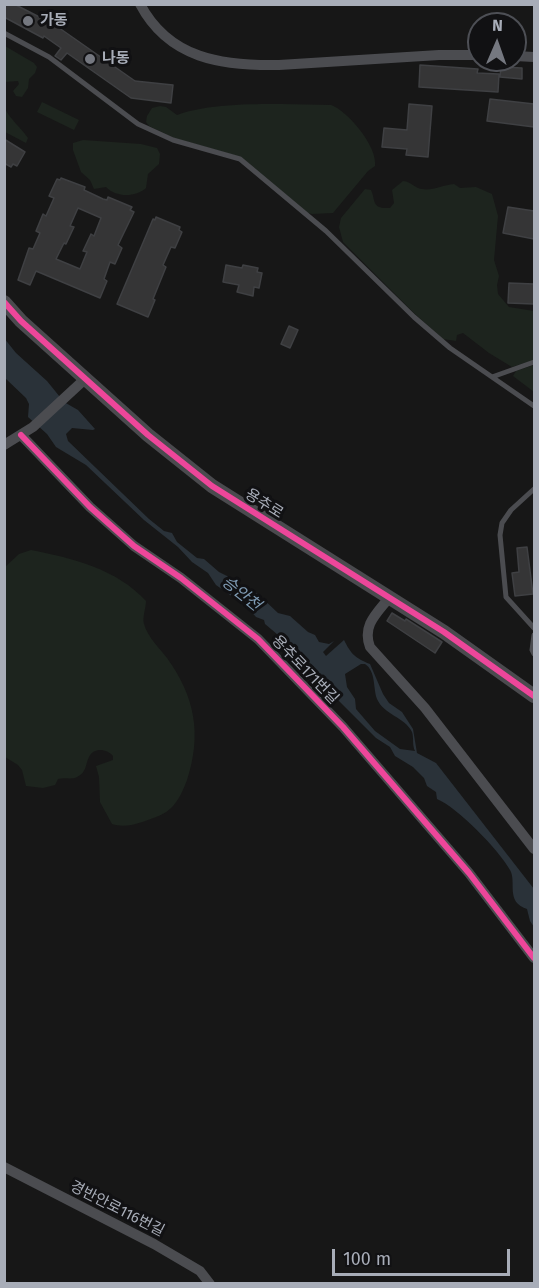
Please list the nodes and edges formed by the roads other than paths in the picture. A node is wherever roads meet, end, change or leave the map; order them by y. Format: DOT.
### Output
graph roads {
  1 [pos="140,4"];
  2 [pos="4,33"];
  3 [pos="467,55"];
  4 [pos="4,302"];
  5 [pos="534,362"];
  6 [pos="492,377"];
  7 [pos="80,384"];
  8 [pos="534,406"];
  9 [pos="21,435"];
  10 [pos="4,445"];
  11 [pos="534,489"];
  12 [pos="389,598"];
  13 [pos="534,628"];
  14 [pos="534,635"];
  15 [pos="534,654"];
  16 [pos="534,696"];
  17 [pos="534,849"];
  18 [pos="534,958"];
  19 [pos="4,1167"];
  20 [pos="210,1284"];
  1 -- 3 [label="street"];
  2 -- 6 [label="lane"];
  4 -- 7 [label="street, 용추로"];
  5 -- 6 [label="lane"];
  6 -- 8 [label="lane"];
  7 -- 9 [label="street"];
  7 -- 12 [label="street, 용추로"];
  9 -- 10 [label="street"];
  9 -- 18 [label="street, 용추로171번길"];
  11 -- 13 [label="lane"];
  12 -- 16 [label="street, 용추로"];
  12 -- 17 [label="street"];
  14 -- 15 [label="lane"];
  19 -- 20 [label="street, 경반안로116번길"];
}
